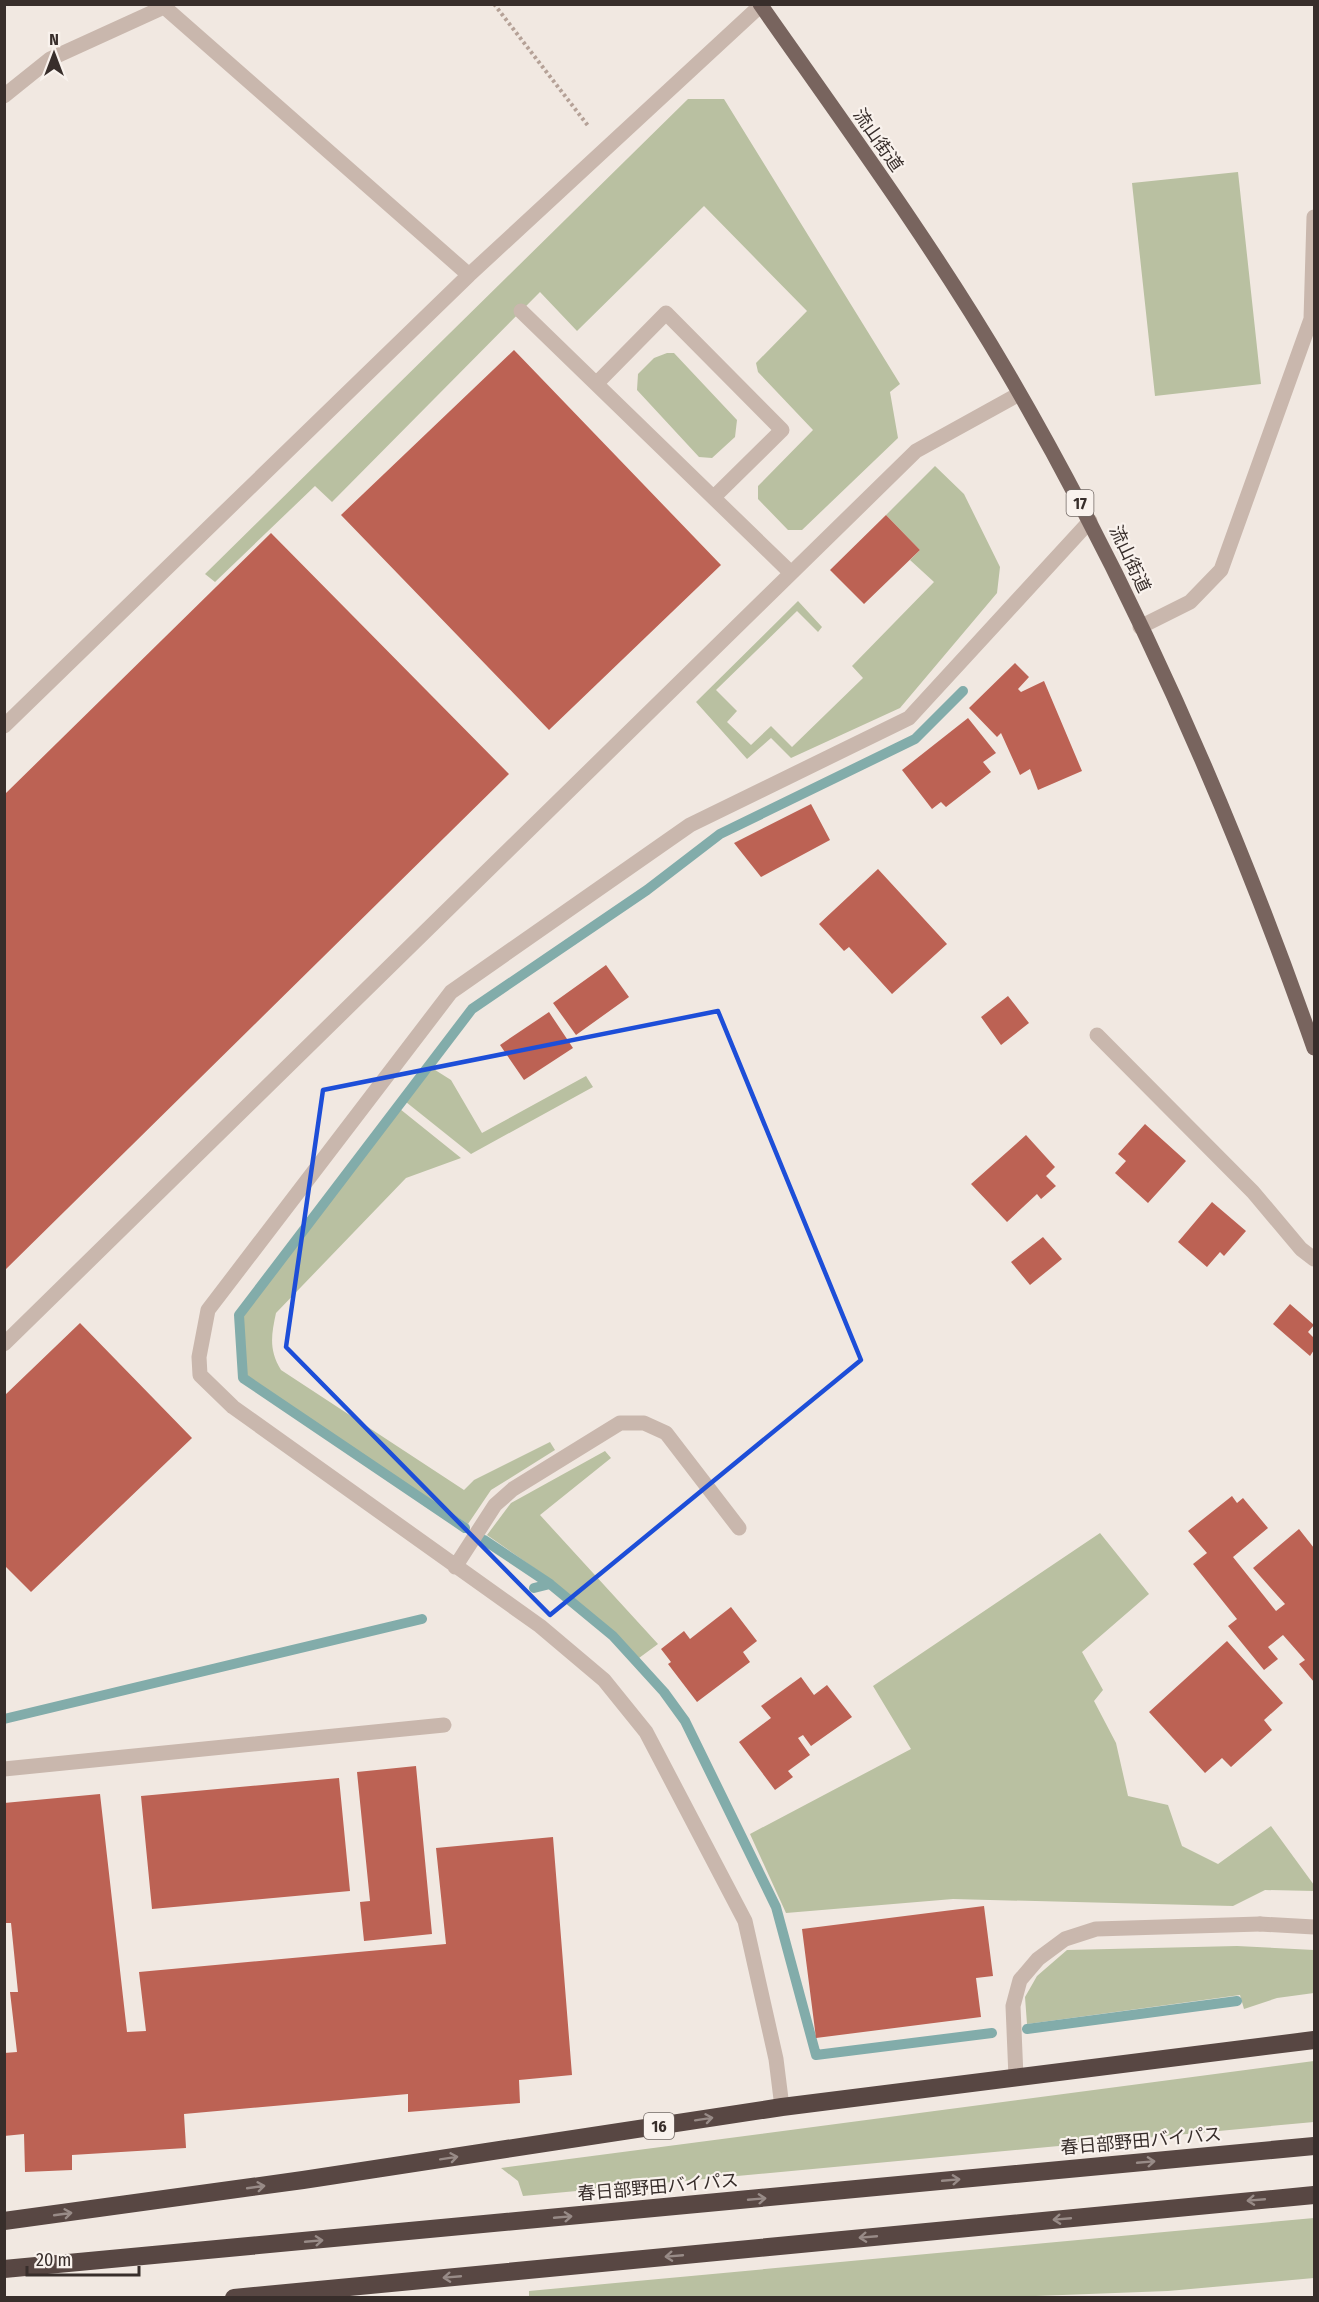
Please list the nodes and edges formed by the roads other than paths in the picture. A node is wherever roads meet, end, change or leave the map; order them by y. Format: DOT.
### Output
graph roads {
  1 [pos="760,5"];
  2 [pos="163,6"];
  3 [pos="4,96"];
  4 [pos="1314,218"];
  5 [pos="469,275"];
  6 [pos="521,311"];
  7 [pos="596,384"];
  8 [pos="1019,394"];
  9 [pos="715,496"];
  10 [pos="1090,521"];
  11 [pos="790,572"];
  12 [pos="1140,627"];
  13 [pos="4,726"];
  14 [pos="1097,1035"];
  15 [pos="1314,1048"];
  16 [pos="1314,1259"];
  17 [pos="4,1344"];
  18 [pos="739,1528"];
  19 [pos="455,1567"];
  20 [pos="444,1725"];
  21 [pos="4,1769"];
  22 [pos="1314,1927"];
  23 [pos="1314,2040"];
  24 [pos="1016,2077"];
  25 [pos="782,2107"];
  26 [pos="1314,2146"];
  27 [pos="1314,2195"];
  28 [pos="4,2221"];
  29 [pos="4,2269"];
  30 [pos="234,2298"];
  1 -- 5 [label="street"];
  1 -- 8 [label="main road, 流山街道 / 17"];
  2 -- 3 [label="street"];
  2 -- 5 [label="street"];
  4 -- 12 [label="street"];
  5 -- 13 [label="street"];
  6 -- 7 [label="street"];
  7 -- 9 [label="street"];
  7 -- 9 [label="street"];
  8 -- 10 [label="main road, 流山街道 / 17"];
  8 -- 11 [label="street"];
  9 -- 11 [label="street"];
  10 -- 12 [label="main road, 流山街道 / 17"];
  10 -- 19 [label="street"];
  11 -- 17 [label="street"];
  12 -- 15 [label="main road, 流山街道 / 17"];
  14 -- 16 [label="street"];
  18 -- 19 [label="street"];
  19 -- 25 [label="street"];
  20 -- 21 [label="street"];
  22 -- 24 [label="street"];
  23 -- 24 [label="highway, 16"];
  24 -- 25 [label="highway, 16"];
  28 -- 25 [label="highway, 16, one-way"];
  29 -- 26 [label="highway, 春日部野田バイパス, one-way"];
  27 -- 30 [label="highway, one-way"];
}
